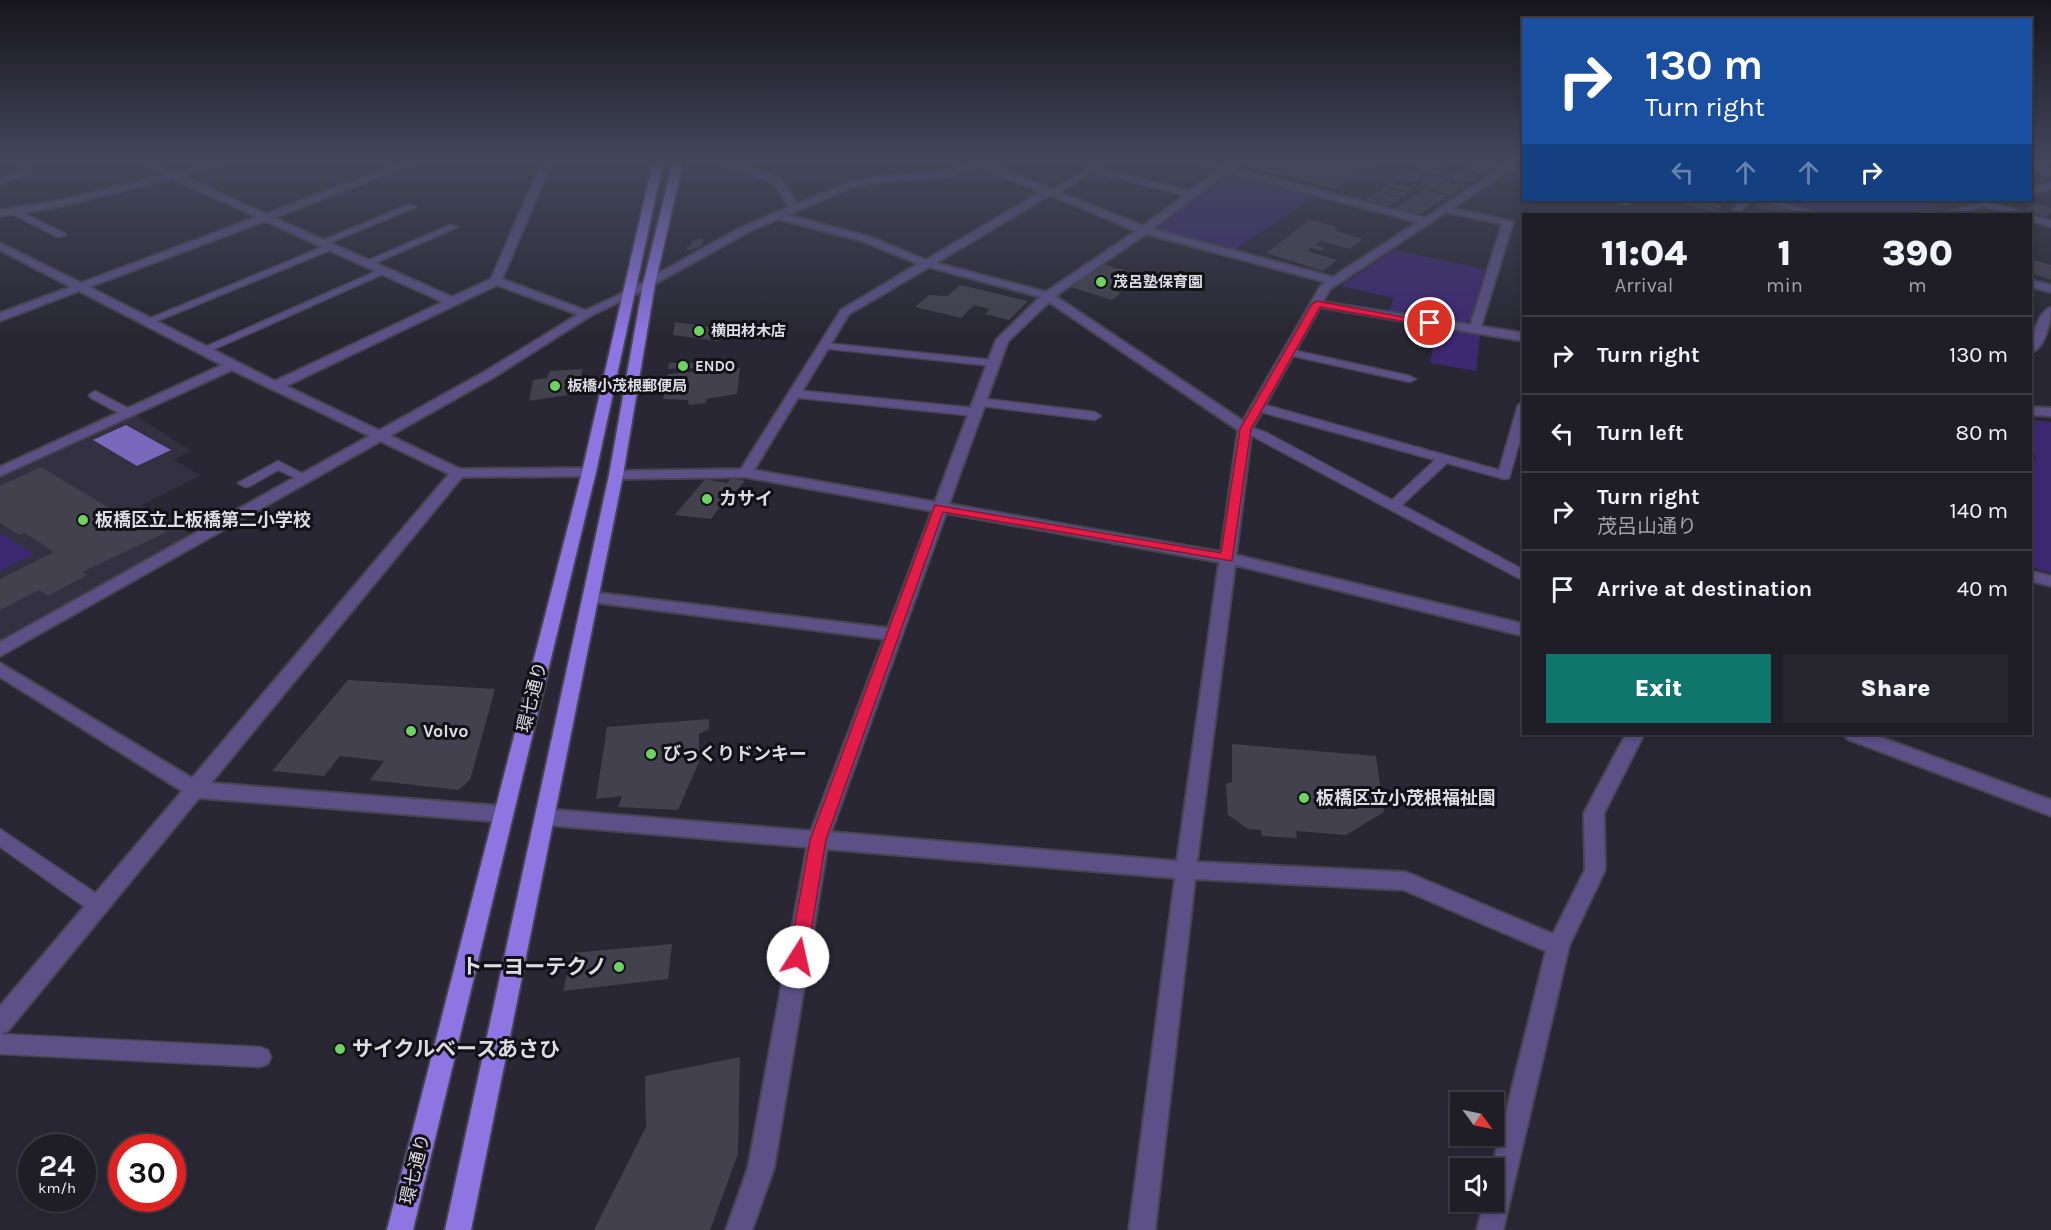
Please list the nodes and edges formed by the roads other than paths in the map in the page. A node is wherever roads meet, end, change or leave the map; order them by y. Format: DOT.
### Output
graph roads {
  1 [pos="30,219"];
  2 [pos="261,219"];
  3 [pos="268,219"];
  4 [pos="383,219"];
  5 [pos="522,219"];
  6 [pos="645,219"];
  7 [pos="665,219"];
  8 [pos="769,219"];
  9 [pos="788,219"];
  10 [pos="1003,219"];
  11 [pos="1118,219"];
  12 [pos="1158,219"];
  13 [pos="1420,219"];
  14 [pos="1495,219"];
  15 [pos="2036,219"];
  16 [pos="1426,221"];
  17 [pos="2051,224"];
  18 [pos="453,227"];
  19 [pos="1144,230"];
  20 [pos="61,235"];
  21 [pos="326,245"];
  22 [pos="0,246"];
  23 [pos="367,263"];
  24 [pos="926,264"];
  25 [pos="385,271"];
  26 [pos="496,281"];
  27 [pos="1335,281"];
  28 [pos="2032,283"];
  29 [pos="650,284"];
  30 [pos="79,287"];
  31 [pos="2051,289"];
  32 [pos="627,295"];
  33 [pos="1048,296"];
  34 [pos="453,302"];
  35 [pos="1317,304"];
  36 [pos="2051,311"];
  37 [pos="586,314"];
  38 [pos="0,317"];
  39 [pos="146,322"];
  40 [pos="1475,330"];
  41 [pos="1522,337"];
  42 [pos="824,346"];
  43 [pos="2032,347"];
  44 [pos="204,350"];
  45 [pos="1288,352"];
  46 [pos="993,363"];
  47 [pos="232,365"];
  48 [pos="1410,379"];
  49 [pos="275,386"];
  50 [pos="794,394"];
  51 [pos="96,395"];
  52 [pos="977,407"];
  53 [pos="1258,407"];
  54 [pos="2032,411"];
  55 [pos="1522,412"];
  56 [pos="2051,412"];
  57 [pos="128,413"];
  58 [pos="1095,416"];
  59 [pos="1245,429"];
  60 [pos="380,436"];
  61 [pos="1444,459"];
  62 [pos="0,471"];
  63 [pos="589,472"];
  64 [pos="458,473"];
  65 [pos="745,473"];
  66 [pos="616,475"];
  67 [pos="304,478"];
  68 [pos="245,483"];
  69 [pos="1393,506"];
  70 [pos="939,508"];
  71 [pos="1227,558"];
  72 [pos="1522,575"];
  73 [pos="2032,576"];
  74 [pos="2051,581"];
  75 [pos="591,597"];
  76 [pos="1522,630"];
  77 [pos="893,634"];
  78 [pos="0,650"];
  79 [pos="0,669"];
  80 [pos="1634,735"];
  81 [pos="1856,735"];
  82 [pos="196,790"];
  83 [pos="2051,808"];
  84 [pos="502,814"];
  85 [pos="546,817"];
  86 [pos="0,837"];
  87 [pos="818,840"];
  88 [pos="1186,870"];
  89 [pos="99,906"];
  90 [pos="1558,946"];
  91 [pos="0,1023"];
  92 [pos="0,1044"];
  93 [pos="261,1057"];
  94 [pos="400,1230"];
  95 [pos="458,1230"];
  96 [pos="739,1230"];
  97 [pos="1142,1230"];
  98 [pos="1490,1230"];
  1 -- 20 [label="lane"];
  2 -- 30 [label="street"];
  3 -- 21 [label="street"];
  4 -- 21 [label="lane"];
  5 -- 26 [label="street"];
  6 -- 32 [label="main road, 環七通り"];
  7 -- 29 [label="main road, 環七通り"];
  8 -- 29 [label="street"];
  9 -- 24 [label="street"];
  10 -- 24 [label="street"];
  11 -- 19 [label="street"];
  12 -- 19 [label="street"];
  13 -- 16 [label="street"];
  14 -- 40 [label="street"];
  15 -- 17 [label="lane"];
  16 -- 27 [label="street"];
  18 -- 23 [label="lane"];
  19 -- 27 [label="street"];
  19 -- 33 [label="street"];
  21 -- 23 [label="street"];
  21 -- 39 [label="lane"];
  22 -- 30 [label="street"];
  23 -- 25 [label="street"];
  24 -- 33 [label="street"];
  24 -- 42 [label="street"];
  25 -- 34 [label="street"];
  25 -- 44 [label="lane"];
  26 -- 34 [label="street"];
  26 -- 37 [label="street"];
  27 -- 35 [label="street"];
  28 -- 31 [label="street"];
  29 -- 32 [label="street"];
  29 -- 66 [label="main road, 環七通り"];
  30 -- 38 [label="street"];
  30 -- 39 [label="street"];
  32 -- 37 [label="street"];
  32 -- 63 [label="main road, 環七通り"];
  33 -- 46 [label="street"];
  33 -- 59 [label="street"];
  34 -- 49 [label="street"];
  35 -- 40 [label="street"];
  35 -- 45 [label="street"];
  36 -- 43 [label="street"];
  37 -- 60 [label="street"];
  39 -- 44 [label="street"];
  40 -- 41 [label="street"];
  42 -- 46 [label="lane"];
  42 -- 50 [label="street"];
  44 -- 47 [label="street"];
  45 -- 48 [label="lane"];
  45 -- 53 [label="street"];
  46 -- 52 [label="street"];
  47 -- 49 [label="street"];
  47 -- 57 [label="street"];
  49 -- 60 [label="street"];
  50 -- 52 [label="lane"];
  50 -- 65 [label="street"];
  51 -- 57 [label="lane"];
  52 -- 58 [label="lane"];
  52 -- 70 [label="street"];
  53 -- 59 [label="street"];
  53 -- 61 [label="lane"];
  54 -- 56 [label="street"];
  55 -- 61 [label="lane"];
  57 -- 62 [label="street"];
  59 -- 69 [label="lane"];
  59 -- 71 [label="street"];
  60 -- 64 [label="street"];
  60 -- 67 [label="street"];
  61 -- 69 [label="lane"];
  63 -- 64 [label="street"];
  63 -- 84 [label="main road, 環七通り"];
  64 -- 82 [label="street"];
  65 -- 66 [label="street"];
  65 -- 70 [label="street"];
  66 -- 75 [label="main road, 環七通り"];
  67 -- 68 [label="lane"];
  67 -- 78 [label="street"];
  69 -- 72 [label="lane"];
  70 -- 71 [label="street"];
  70 -- 77 [label="street"];
  71 -- 76 [label="street"];
  71 -- 88 [label="street"];
  73 -- 74 [label="street"];
  75 -- 77 [label="street"];
  75 -- 85 [label="main road, 環七通り"];
  77 -- 87 [label="street"];
  79 -- 82 [label="street"];
  80 -- 90 [label="street"];
  81 -- 83 [label="street"];
  82 -- 84 [label="street"];
  82 -- 89 [label="street"];
  84 -- 94 [label="main road, 環七通り"];
  85 -- 87 [label="street"];
  85 -- 95 [label="main road, 環七通り"];
  86 -- 89 [label="lane"];
  87 -- 88 [label="street"];
  87 -- 96 [label="street"];
  88 -- 90 [label="street"];
  88 -- 97 [label="street"];
  89 -- 91 [label="street"];
  90 -- 98 [label="street"];
  92 -- 93 [label="lane"];
}
